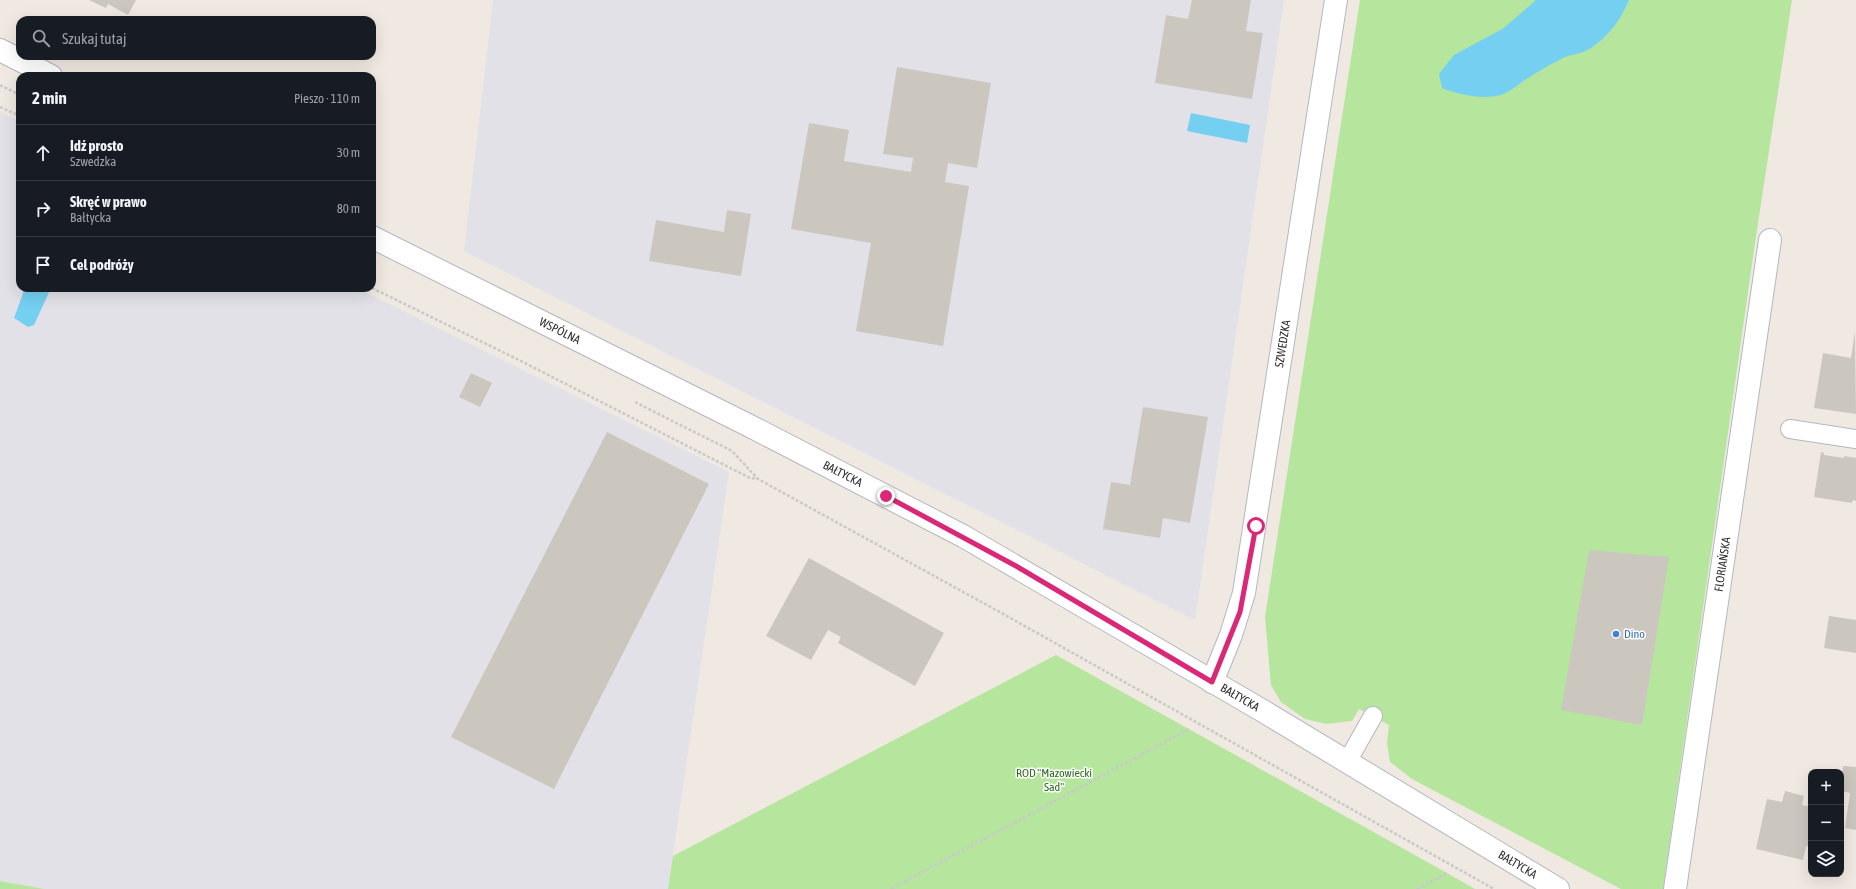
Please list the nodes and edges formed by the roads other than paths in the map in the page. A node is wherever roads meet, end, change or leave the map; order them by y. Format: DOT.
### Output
graph roads {
  1 [pos="1336,0"];
  2 [pos="0,50"];
  3 [pos="16,58"];
  4 [pos="20,60"];
  5 [pos="43,72"];
  6 [pos="376,239"];
  7 [pos="1770,240"];
  8 [pos="748,424"];
  9 [pos="1790,429"];
  10 [pos="1856,439"];
  11 [pos="1212,682"];
  12 [pos="1373,716"];
  13 [pos="1347,762"];
  14 [pos="1558,889"];
  15 [pos="1675,889"];
  1 -- 11 [label="street, SZWEDZKA"];
  2 -- 3 [label="street"];
  4 -- 5 [label="street"];
  6 -- 8 [label="street, WSPÓLNA"];
  7 -- 15 [label="street, FLORIAŃSKA"];
  8 -- 11 [label="street, BAŁTYCKA"];
  9 -- 10 [label="lane"];
  11 -- 13 [label="street, BAŁTYCKA"];
  12 -- 13 [label="lane"];
  13 -- 14 [label="street, BAŁTYCKA"];
}
